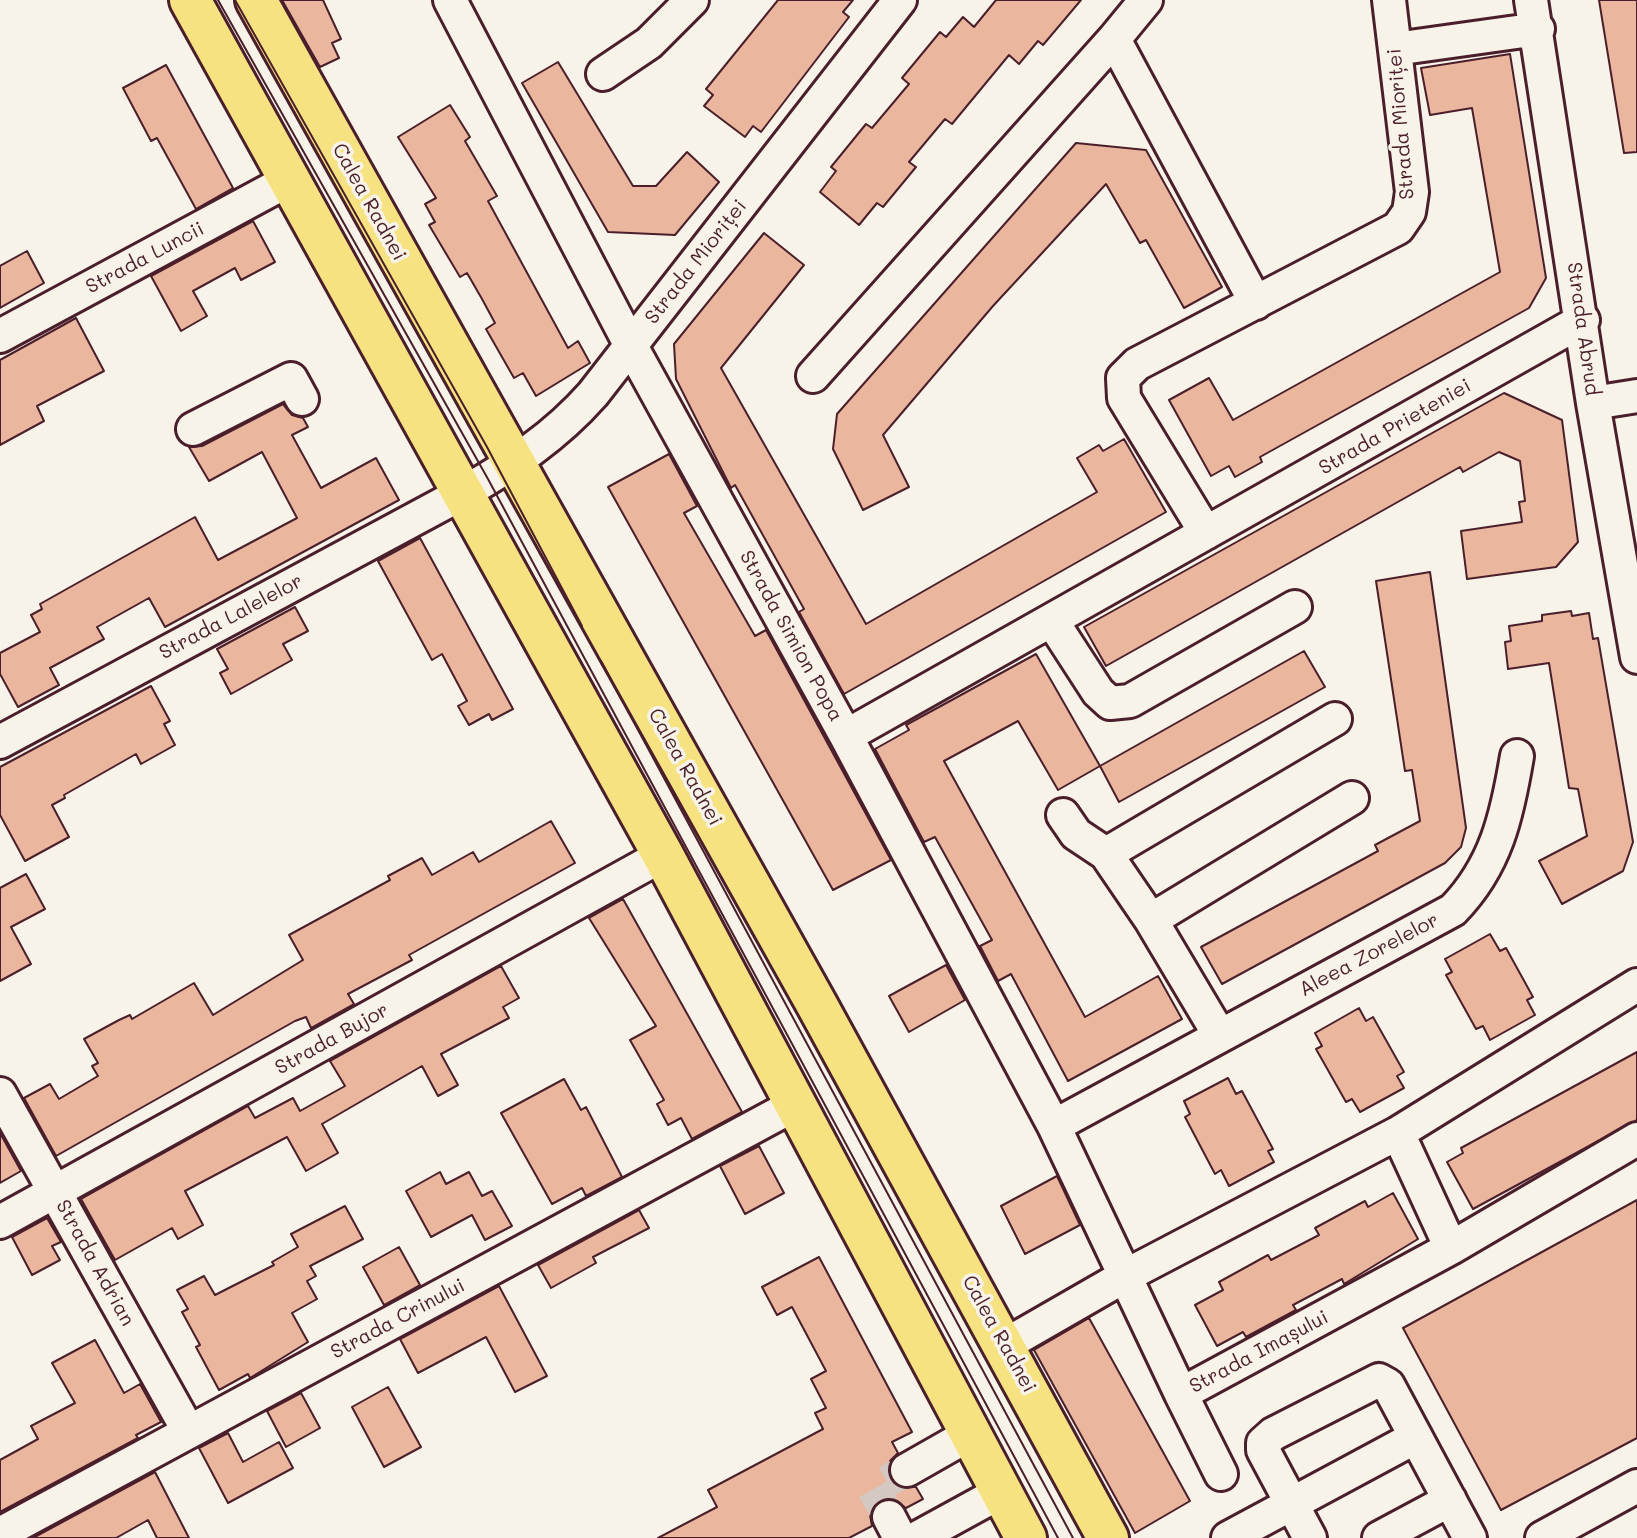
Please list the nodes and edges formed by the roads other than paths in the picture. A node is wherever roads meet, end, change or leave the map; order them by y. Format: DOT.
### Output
graph roads {
  1 [pos="190,0"];
  2 [pos="256,0"];
  3 [pos="450,0"];
  4 [pos="692,0"];
  5 [pos="900,0"];
  6 [pos="1145,0"];
  7 [pos="1389,0"];
  8 [pos="1534,14"];
  9 [pos="1114,39"];
  10 [pos="1395,49"];
  11 [pos="603,74"];
  12 [pos="289,180"];
  13 [pos="1256,303"];
  14 [pos="1583,320"];
  15 [pos="0,336"];
  16 [pos="631,346"];
  17 [pos="813,376"];
  18 [pos="1637,396"];
  19 [pos="302,399"];
  20 [pos="1593,403"];
  21 [pos="193,429"];
  22 [pos="516,463"];
  23 [pos="463,493"];
  24 [pos="1206,533"];
  25 [pos="1295,607"];
  26 [pos="1052,621"];
  27 [pos="1637,657"];
  28 [pos="1335,719"];
  29 [pos="846,736"];
  30 [pos="0,742"];
  31 [pos="1517,756"];
  32 [pos="1352,798"];
  33 [pos="1063,815"];
  34 [pos="1106,854"];
  35 [pos="663,855"];
  36 [pos="1151,920"];
  37 [pos="1637,985"];
  38 [pos="1220,1036"];
  39 [pos="0,1094"];
  40 [pos="796,1104"];
  41 [pos="1054,1126"];
  42 [pos="1398,1133"];
  43 [pos="1637,1139"];
  44 [pos="55,1192"];
  45 [pos="0,1222"];
  46 [pos="1451,1248"];
  47 [pos="1125,1276"];
  48 [pos="1005,1345"];
  49 [pos="1181,1394"];
  50 [pos="189,1432"];
  51 [pos="972,1433"];
  52 [pos="1416,1437"];
  53 [pos="907,1470"];
  54 [pos="1221,1474"];
  55 [pos="1637,1486"];
  56 [pos="1001,1492"];
  57 [pos="1450,1500"];
  58 [pos="1292,1504"];
  59 [pos="0,1534"];
  60 [pos="917,1538"];
  61 [pos="1026,1538"];
  62 [pos="1108,1538"];
  63 [pos="1228,1538"];
  64 [pos="1310,1538"];
  65 [pos="1379,1538"];
  66 [pos="1470,1538"];
  67 [pos="1542,1538"];
  1 -- 12 [label="main road"];
  2 -- 22 [label="main road, Calea Radnei"];
  3 -- 16 [label="street, Strada Simion Popa"];
  4 -- 11 [label="street"];
  5 -- 16 [label="street, Strada Mioriței"];
  6 -- 9 [label="street"];
  7 -- 10 [label="street, Strada Mioriței"];
  8 -- 10 [label="street"];
  8 -- 14 [label="street, Strada Abrud"];
  9 -- 13 [label="street"];
  9 -- 17 [label="street"];
  10 -- 13 [label="street, Strada Mioriței"];
  12 -- 15 [label="street, Strada Luncii"];
  12 -- 23 [label="main road"];
  13 -- 24 [label="street, Strada Mioriței"];
  14 -- 20 [label="street, Strada Abrud"];
  14 -- 24 [label="street, Strada Prieteniei"];
  16 -- 22 [label="street, Strada Mioriței"];
  16 -- 29 [label="street, Strada Simion Popa"];
  18 -- 20 [label="street"];
  19 -- 21 [label="street"];
  20 -- 27 [label="street, Strada Abrud"];
  22 -- 23 [label="street, Strada Mioriței"];
  22 -- 48 [label="main road, Calea Radnei"];
  23 -- 30 [label="street, Strada Lalelelor"];
  23 -- 35 [label="main road"];
  24 -- 26 [label="street, Strada Prieteniei"];
  25 -- 26 [label="street"];
  26 -- 29 [label="street, Strada Prieteniei"];
  28 -- 34 [label="street"];
  29 -- 41 [label="street, Strada Simion Popa"];
  31 -- 38 [label="street, Aleea Zorelelor"];
  32 -- 36 [label="street"];
  33 -- 34 [label="street"];
  34 -- 36 [label="street"];
  35 -- 40 [label="main road"];
  35 -- 44 [label="street, Strada Bujor"];
  36 -- 38 [label="street"];
  37 -- 42 [label="street"];
  38 -- 41 [label="street, Aleea Zorelelor"];
  39 -- 44 [label="street, Strada Adrian"];
  40 -- 50 [label="street, Strada Crinului"];
  40 -- 51 [label="main road"];
  41 -- 47 [label="street, Strada Simion Popa"];
  42 -- 46 [label="street"];
  42 -- 47 [label="street"];
  43 -- 46 [label="street, Strada Imașului"];
  44 -- 45 [label="street, Strada Bujor"];
  44 -- 50 [label="street, Strada Adrian"];
  46 -- 49 [label="street, Strada Imașului"];
  47 -- 48 [label="street"];
  47 -- 49 [label="street, Strada Imașului"];
  48 -- 62 [label="main road, Calea Radnei"];
  49 -- 54 [label="street"];
  50 -- 59 [label="street, Strada Crinului"];
  51 -- 53 [label="street"];
  51 -- 56 [label="main road"];
  52 -- 57 [label="street"];
  52 -- 58 [label="street"];
  52 -- 58 [label="street"];
  55 -- 67 [label="street"];
  56 -- 60 [label="street"];
  56 -- 61 [label="main road"];
  57 -- 65 [label="street"];
  57 -- 66 [label="street"];
  58 -- 63 [label="street"];
  58 -- 64 [label="street"];
}
